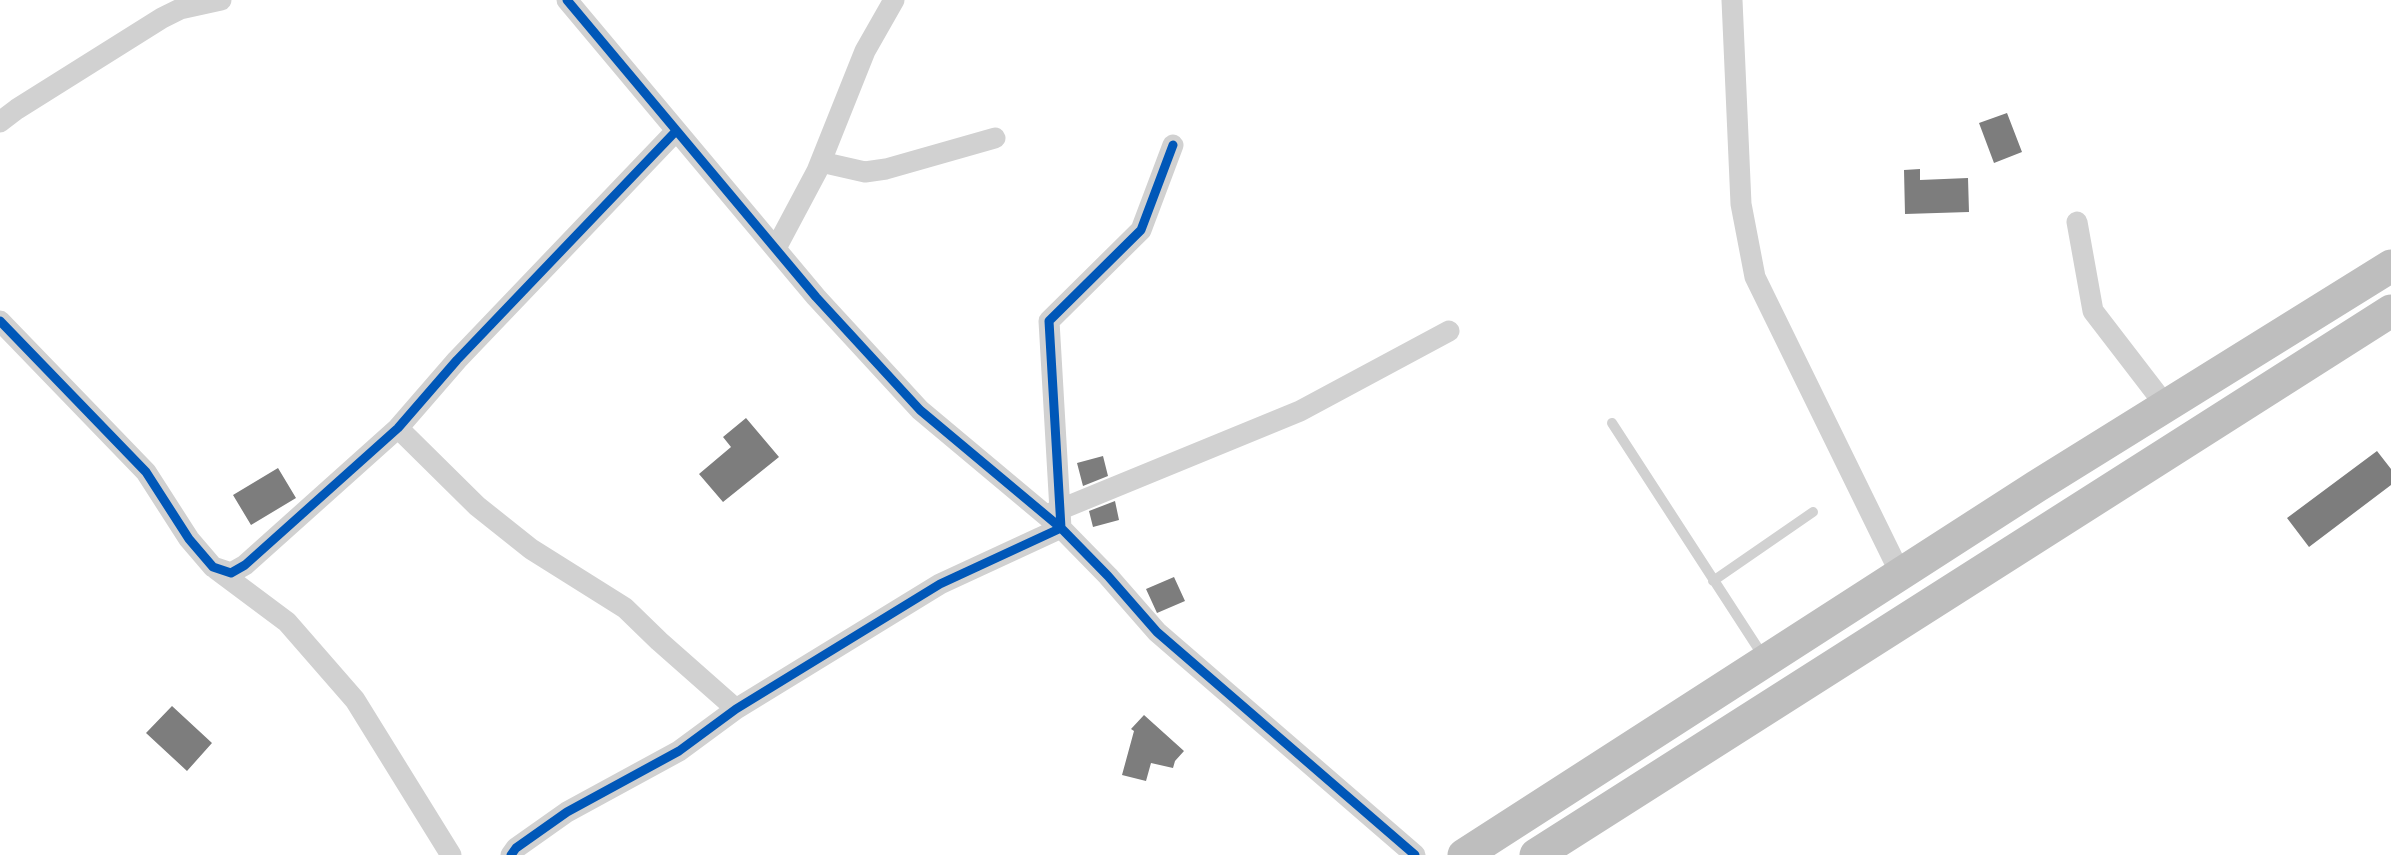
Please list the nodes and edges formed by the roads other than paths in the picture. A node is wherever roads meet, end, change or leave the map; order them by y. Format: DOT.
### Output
graph roads {
  1 [pos="221,0"];
  2 [pos="567,0"];
  3 [pos="894,0"];
  4 [pos="1732,0"];
  5 [pos="179,5"];
  6 [pos="0,122"];
  7 [pos="676,130"];
  8 [pos="994,138"];
  9 [pos="1173,146"];
  10 [pos="821,162"];
  11 [pos="2077,222"];
  12 [pos="776,248"];
  13 [pos="2391,266"];
  14 [pos="2391,311"];
  15 [pos="0,321"];
  16 [pos="1449,331"];
  17 [pos="2166,406"];
  18 [pos="1612,423"];
  19 [pos="398,428"];
  20 [pos="1813,512"];
  21 [pos="1056,518"];
  22 [pos="213,567"];
  23 [pos="1900,573"];
  24 [pos="1713,581"];
  25 [pos="1767,661"];
  26 [pos="736,709"];
  27 [pos="451,855"];
  28 [pos="511,855"];
  29 [pos="1415,855"];
  30 [pos="1464,855"];
  31 [pos="1536,855"];
  1 -- 5 [label="street"];
  2 -- 7 [label="street"];
  3 -- 10 [label="street"];
  4 -- 23 [label="street"];
  5 -- 6 [label="street"];
  7 -- 12 [label="street"];
  7 -- 19 [label="street"];
  8 -- 10 [label="street"];
  9 -- 21 [label="street"];
  10 -- 12 [label="street"];
  11 -- 17 [label="street"];
  12 -- 21 [label="street"];
  13 -- 17 [label="highway"];
  14 -- 31 [label="highway"];
  15 -- 22 [label="street"];
  16 -- 21 [label="street"];
  17 -- 23 [label="highway"];
  18 -- 24 [label="lane"];
  19 -- 22 [label="street"];
  19 -- 26 [label="street"];
  20 -- 24 [label="lane"];
  21 -- 26 [label="street"];
  21 -- 29 [label="street"];
  22 -- 27 [label="street"];
  23 -- 25 [label="highway"];
  24 -- 25 [label="lane"];
  25 -- 30 [label="highway"];
  26 -- 28 [label="street"];
}
